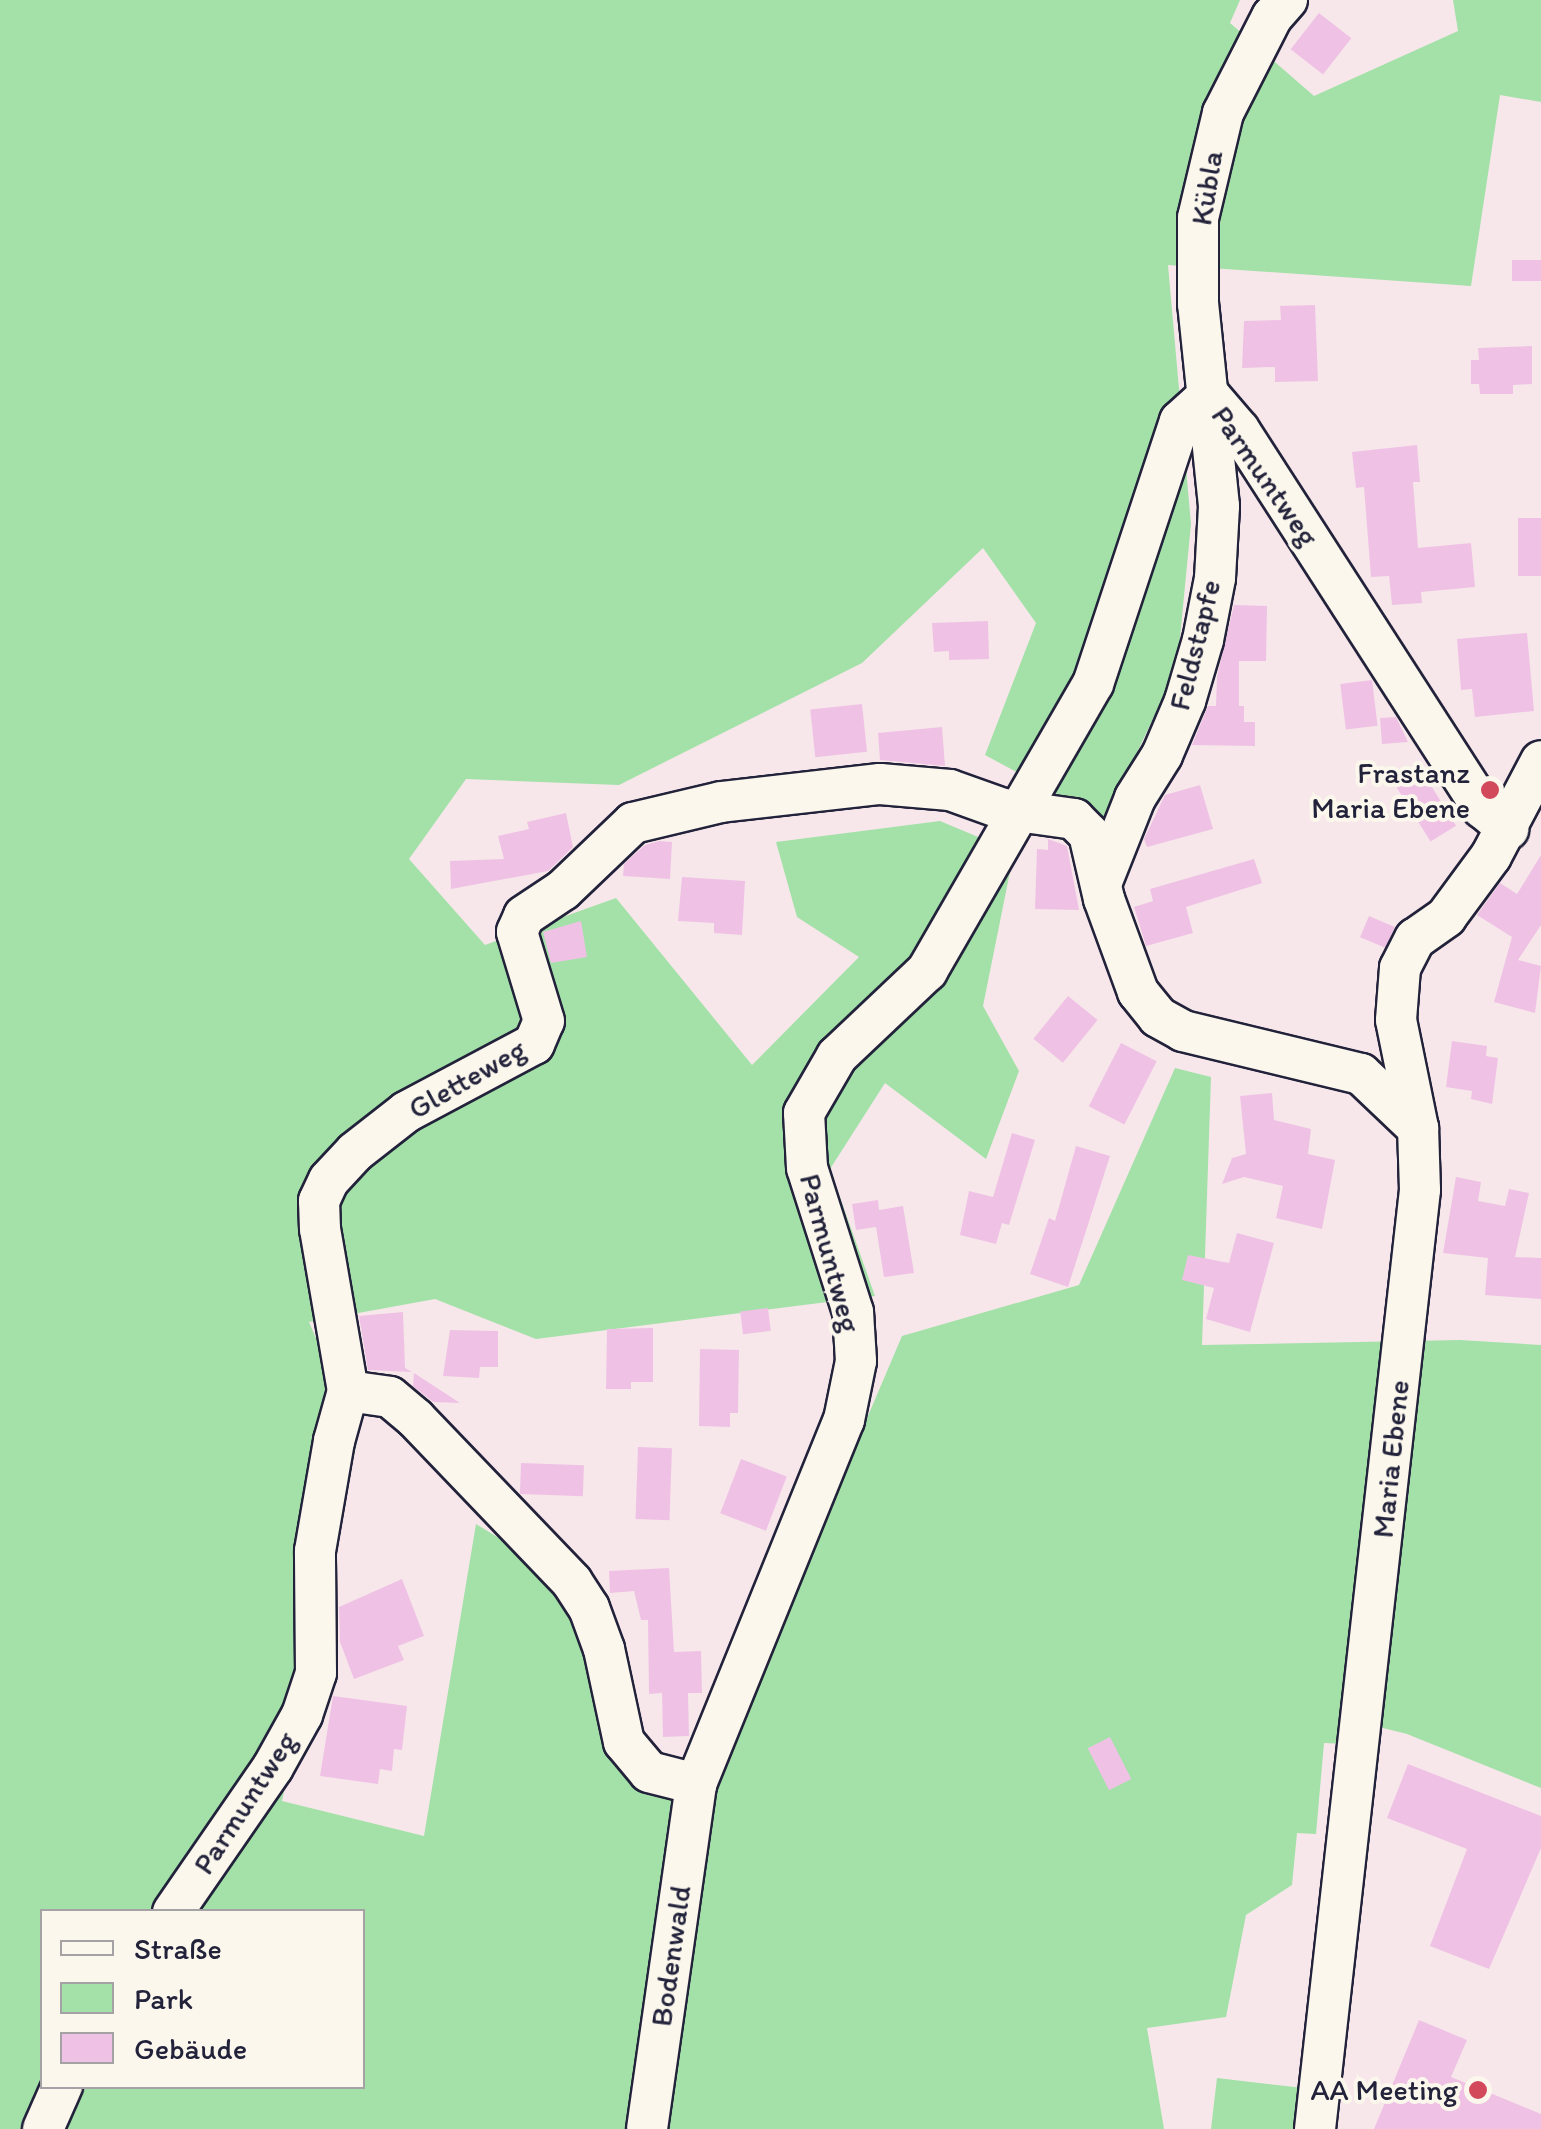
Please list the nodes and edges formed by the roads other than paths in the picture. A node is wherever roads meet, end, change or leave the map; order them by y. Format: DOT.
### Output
graph roads {
  1 [pos="1287,0"];
  2 [pos="1208,395"];
  3 [pos="1541,761"];
  4 [pos="1020,809"];
  5 [pos="1508,829"];
  6 [pos="1103,879"];
  7 [pos="1418,1128"];
  8 [pos="348,1391"];
  9 [pos="696,1784"];
  10 [pos="174,1909"];
  11 [pos="61,2089"];
  12 [pos="44,2129"];
  13 [pos="648,2129"];
  14 [pos="1315,2129"];
  1 -- 2 [label="street, Kübla"];
  2 -- 4 [label="street, Parmuntweg"];
  2 -- 5 [label="street, Parmuntweg"];
  2 -- 6 [label="street, Feldstapfe"];
  3 -- 5 [label="street, Maria Ebene"];
  4 -- 6 [label="street"];
  4 -- 8 [label="street, Gletteweg"];
  4 -- 9 [label="street, Parmuntweg"];
  5 -- 7 [label="street, Maria Ebene"];
  6 -- 7 [label="street"];
  7 -- 14 [label="street, Maria Ebene"];
  8 -- 9 [label="street"];
  8 -- 10 [label="street, Parmuntweg"];
  9 -- 13 [label="street, Bodenwald"];
  11 -- 12 [label="street"];
}
